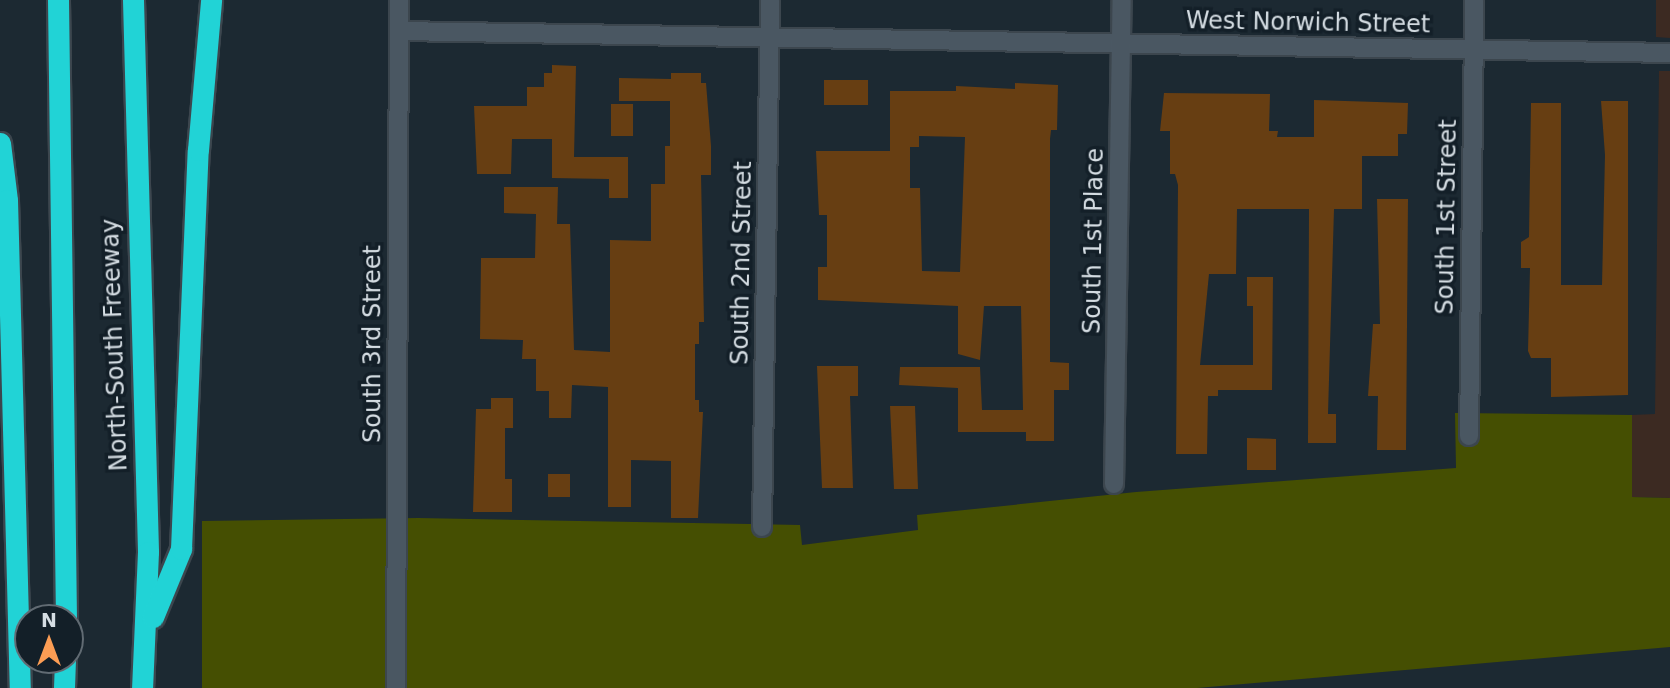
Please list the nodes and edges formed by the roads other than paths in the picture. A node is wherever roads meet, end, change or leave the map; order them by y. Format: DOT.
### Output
graph roads {
  1 [pos="133,0"];
  2 [pos="211,0"];
  3 [pos="399,0"];
  4 [pos="770,0"];
  5 [pos="1122,0"];
  6 [pos="1474,0"];
  7 [pos="58,6"];
  8 [pos="399,32"];
  9 [pos="771,38"];
  10 [pos="1122,44"];
  11 [pos="1474,50"];
  12 [pos="1670,54"];
  13 [pos="0,142"];
  14 [pos="1469,436"];
  15 [pos="1114,484"];
  16 [pos="762,527"];
  17 [pos="66,604"];
  18 [pos="148,629"];
  19 [pos="20,688"];
  20 [pos="142,688"];
  21 [pos="396,688"];
  1 -- 18 [label="highway, North-South Freeway"];
  2 -- 18 [label="highway"];
  3 -- 8 [label="street, South 3rd Street"];
  4 -- 9 [label="street, South 2nd Street"];
  5 -- 10 [label="street, South 1st Place"];
  6 -- 11 [label="street, South 1st Street"];
  7 -- 17 [label="highway, North-South Freeway"];
  8 -- 9 [label="street, West Norwich Street"];
  8 -- 21 [label="street, South 3rd Street"];
  9 -- 10 [label="street, West Norwich Street"];
  9 -- 16 [label="street, South 2nd Street"];
  10 -- 11 [label="street, West Norwich Street"];
  10 -- 15 [label="street, South 1st Place"];
  11 -- 12 [label="street, West Norwich Street"];
  11 -- 14 [label="street, South 1st Street"];
  13 -- 19 [label="highway"];
  18 -- 20 [label="highway, North-South Freeway"];
}
